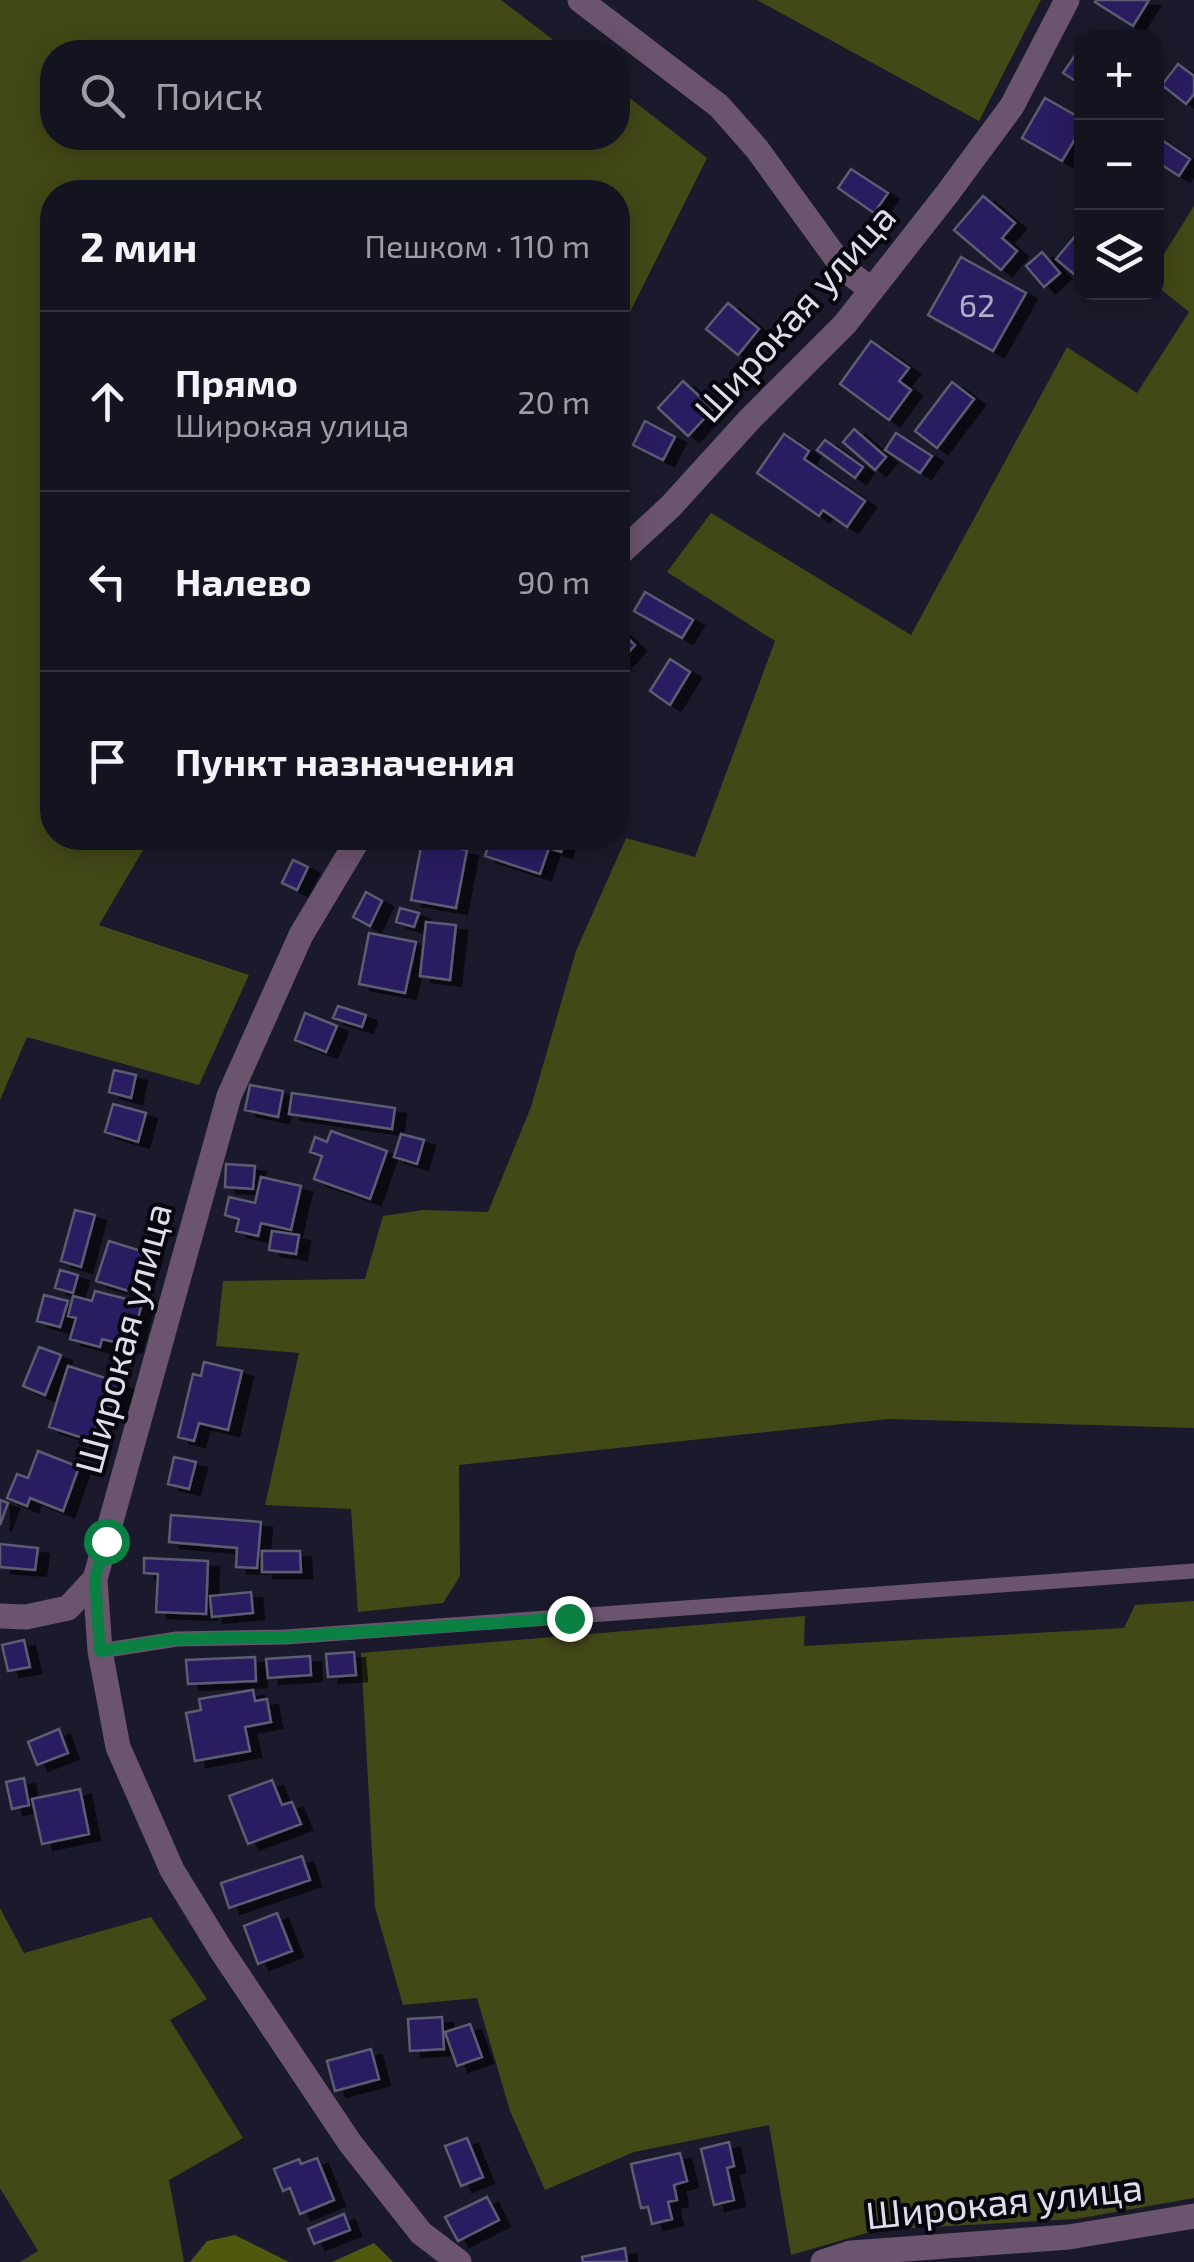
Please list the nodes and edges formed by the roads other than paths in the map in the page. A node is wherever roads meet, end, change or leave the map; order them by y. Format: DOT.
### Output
graph roads {
  1 [pos="580,0"];
  2 [pos="1068,0"];
  3 [pos="872,290"];
  4 [pos="630,545"];
  5 [pos="353,850"];
  6 [pos="1194,1571"];
  7 [pos="95,1578"];
  8 [pos="0,1616"];
  9 [pos="100,1651"];
  10 [pos="1194,2216"];
  11 [pos="459,2262"];
  12 [pos="824,2262"];
  1 -- 3 [label="street"];
  2 -- 3 [label="street, Широкая улица"];
  3 -- 4 [label="street, Широкая улица"];
  5 -- 7 [label="street, Широкая улица"];
  6 -- 9 [label="lane"];
  7 -- 8 [label="street"];
  7 -- 9 [label="street, Широкая улица"];
  9 -- 11 [label="street, Широкая улица"];
  10 -- 12 [label="street, Широкая улица"];
}
